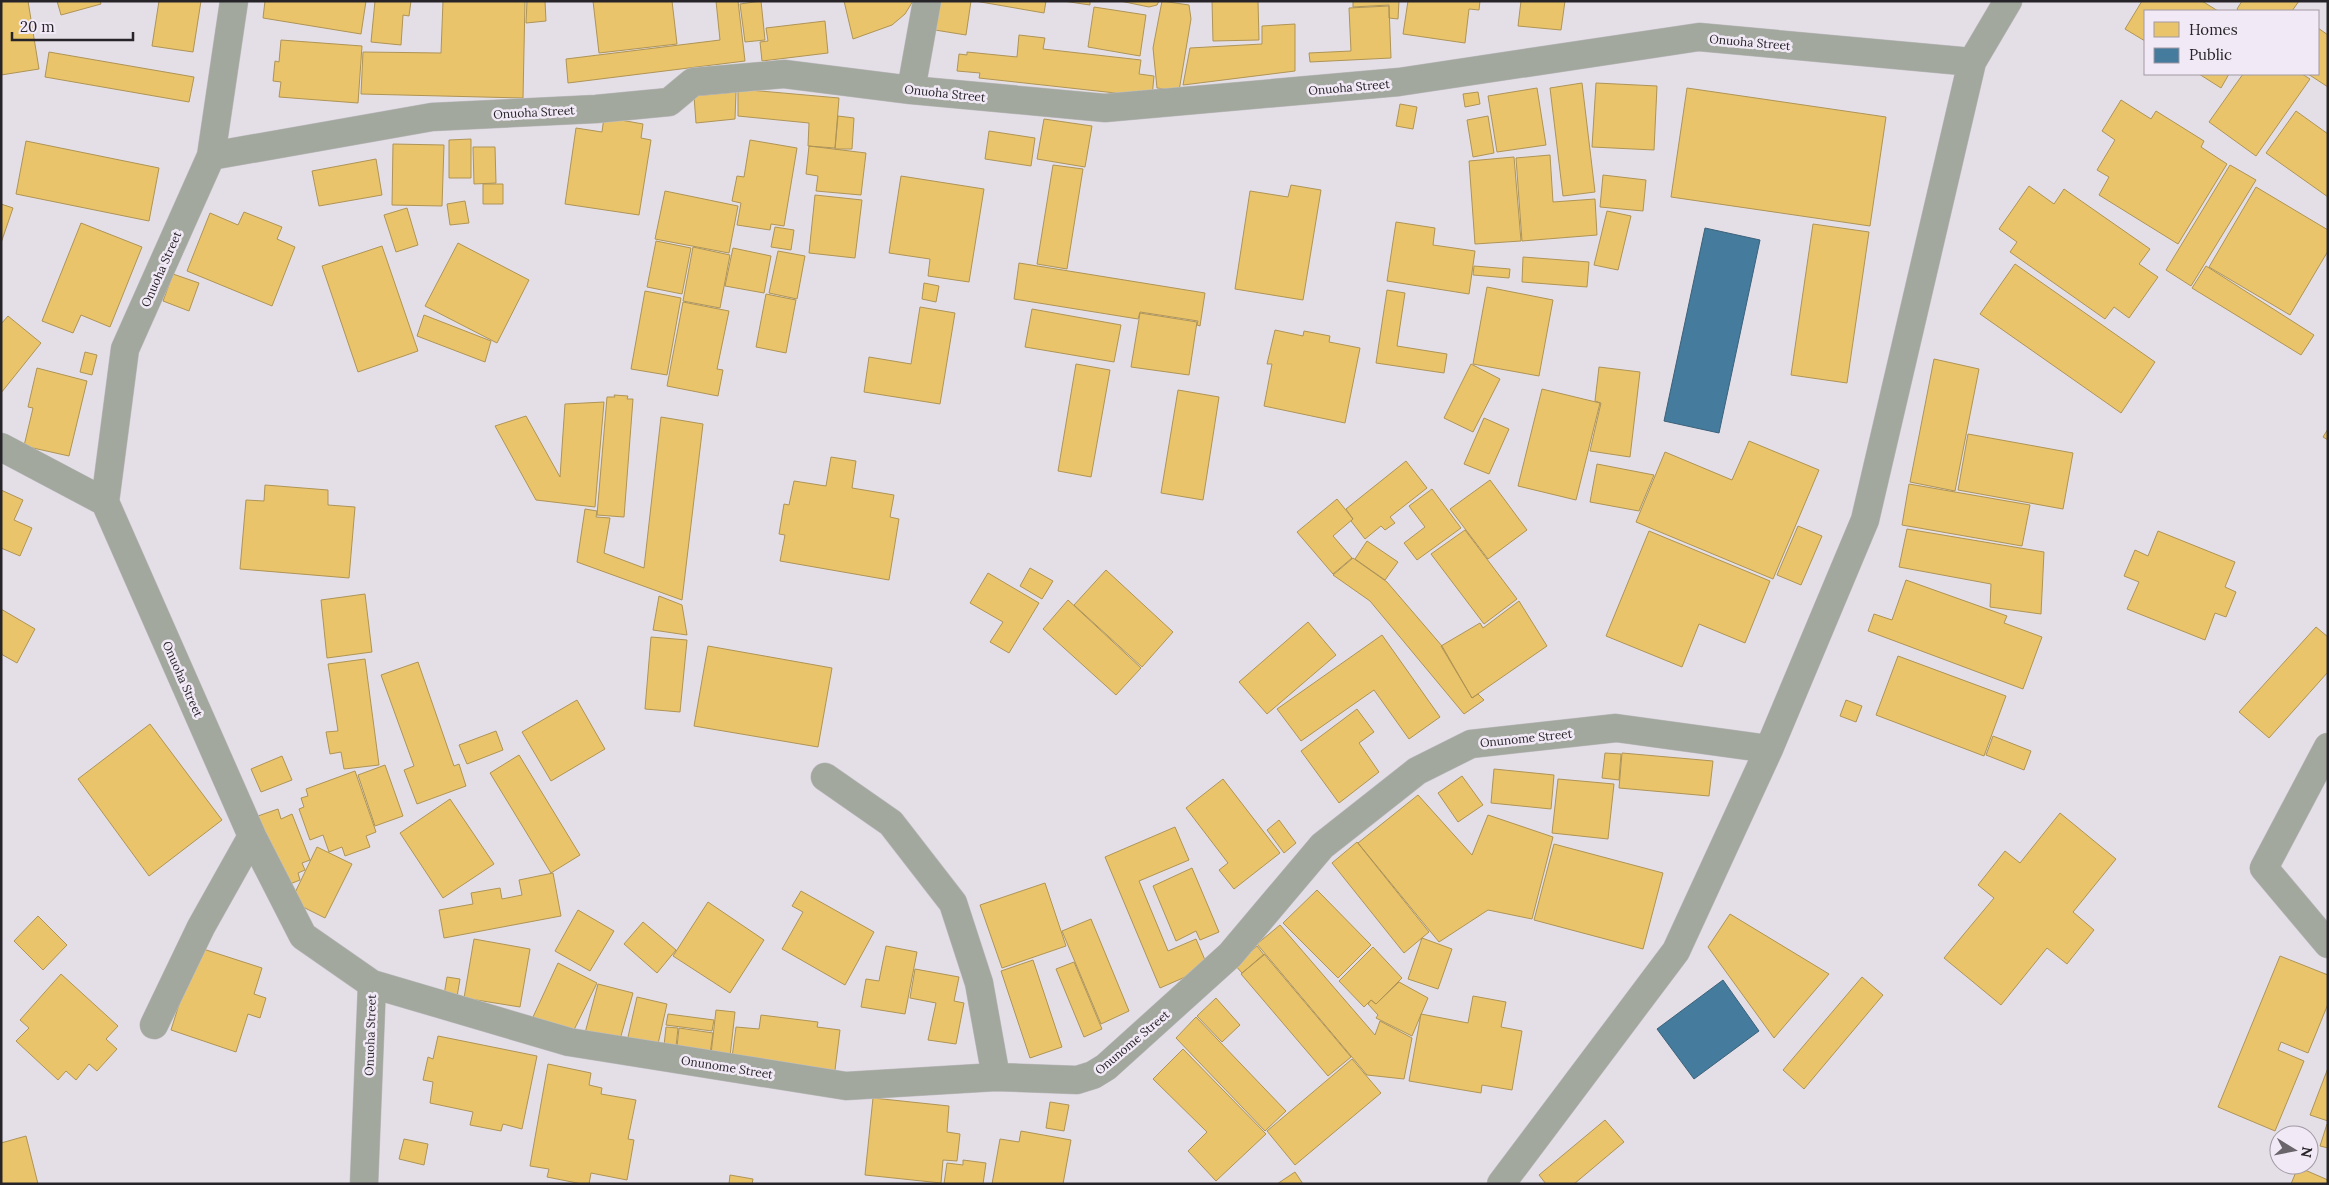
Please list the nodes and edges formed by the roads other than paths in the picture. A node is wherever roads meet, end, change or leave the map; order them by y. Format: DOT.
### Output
graph roads {
  1 [pos="234,1"];
  2 [pos="927,1"];
  3 [pos="2008,1"];
  4 [pos="1972,62"];
  5 [pos="911,90"];
  6 [pos="211,156"];
  7 [pos="1,448"];
  8 [pos="105,502"];
  9 [pos="2328,747"];
  10 [pos="1769,748"];
  11 [pos="825,777"];
  12 [pos="252,836"];
  13 [pos="2328,944"];
  14 [pos="372,984"];
  15 [pos="154,1025"];
  16 [pos="996,1077"];
  17 [pos="364,1184"];
  18 [pos="1501,1184"];
  1 -- 6 [label="street"];
  2 -- 5 [label="street"];
  3 -- 4 [label="street"];
  4 -- 5 [label="street, Onuoha Street"];
  4 -- 10 [label="street"];
  5 -- 6 [label="street, Onuoha Street"];
  6 -- 8 [label="street, Onuoha Street"];
  7 -- 8 [label="street"];
  8 -- 12 [label="street, Onuoha Street"];
  9 -- 13 [label="street"];
  10 -- 16 [label="street, Onunome Street"];
  10 -- 18 [label="street"];
  11 -- 16 [label="street"];
  12 -- 14 [label="street, Onuoha Street"];
  12 -- 15 [label="street"];
  14 -- 16 [label="street, Onunome Street"];
  14 -- 17 [label="street, Onuoha Street"];
}
